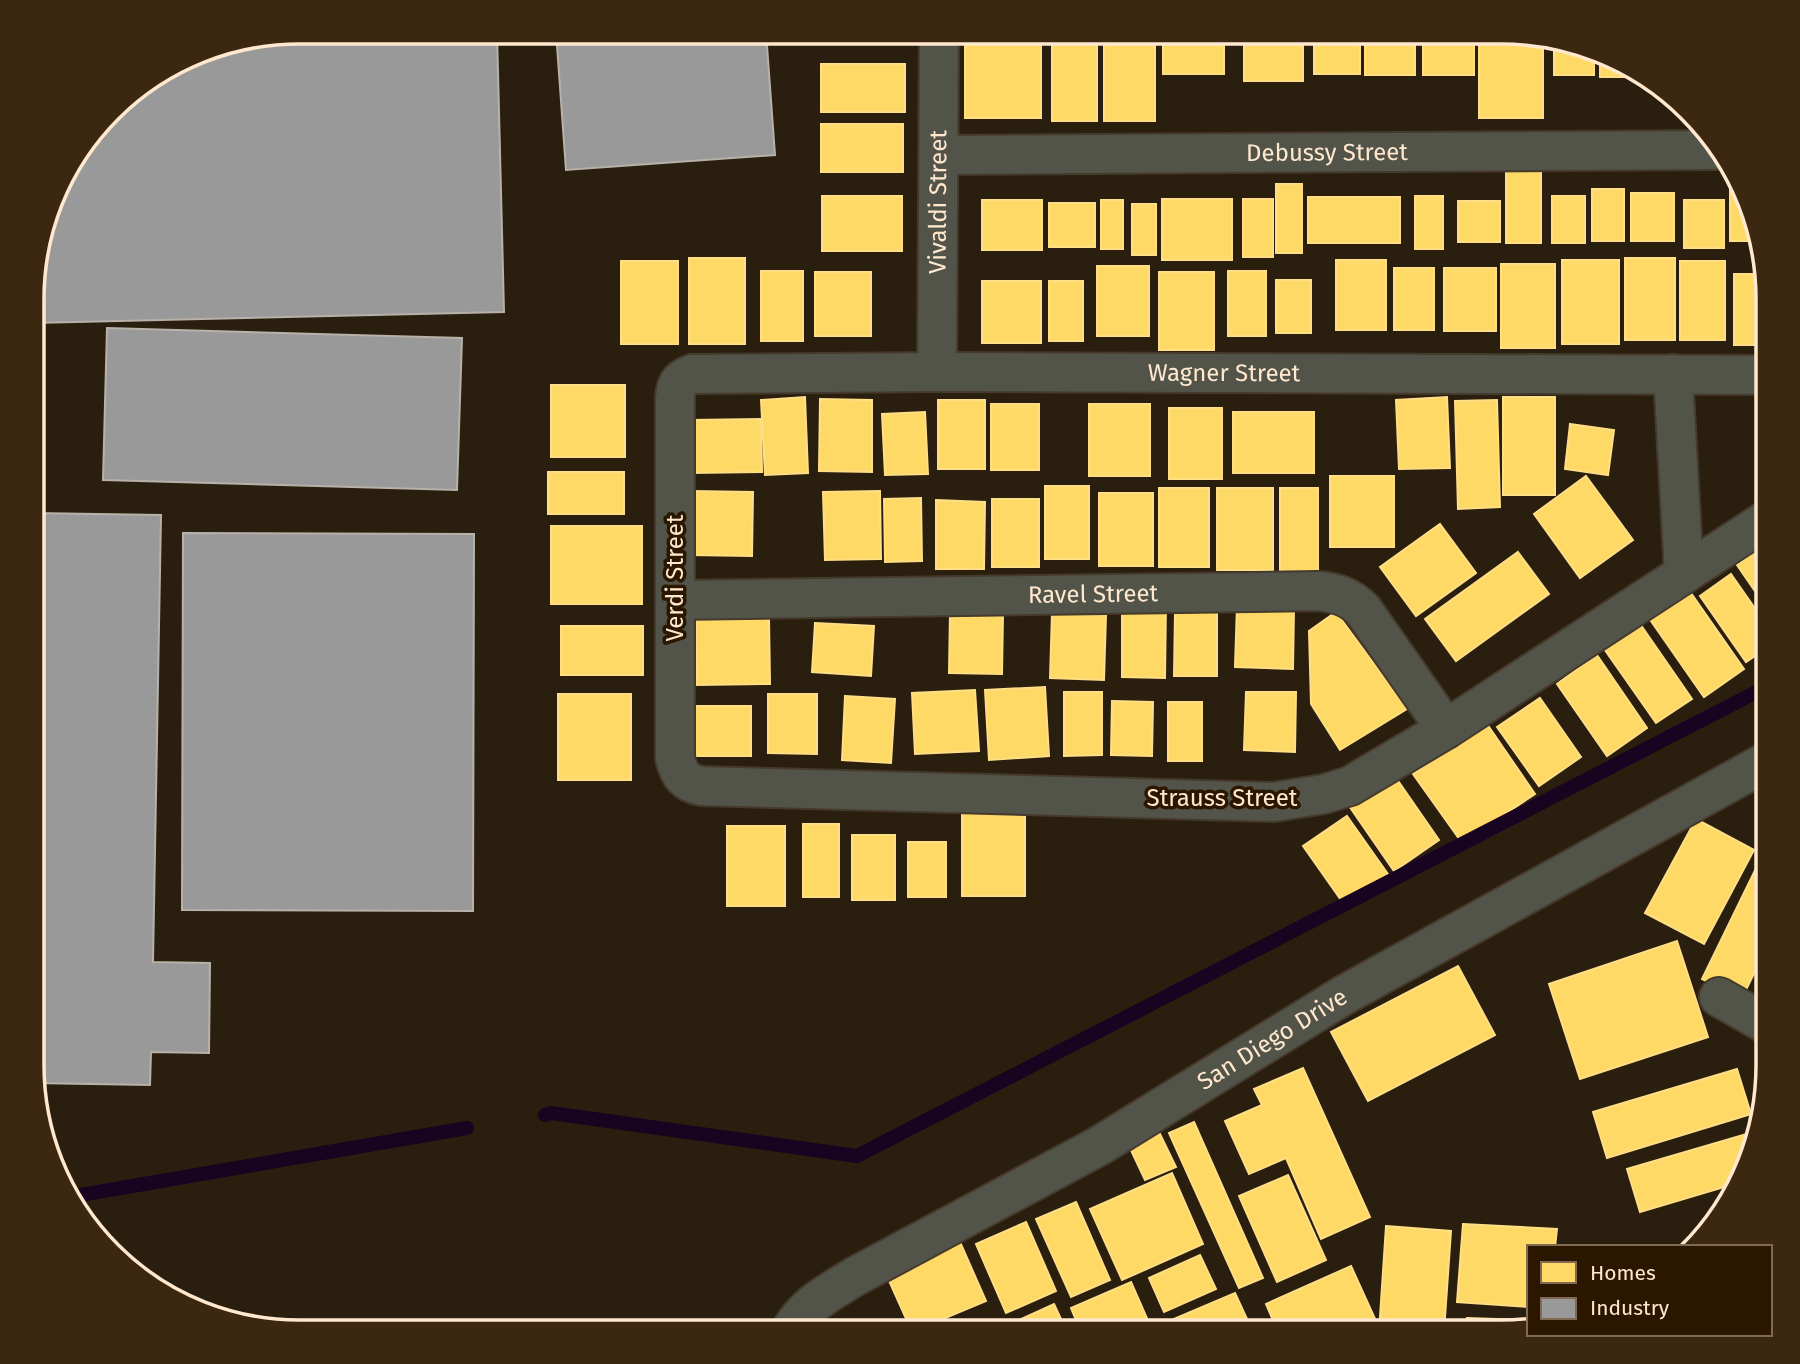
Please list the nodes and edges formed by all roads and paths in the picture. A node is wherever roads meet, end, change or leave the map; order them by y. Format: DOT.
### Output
graph roads {
  1 [pos="939,44"];
  2 [pos="1708,150"];
  3 [pos="939,155"];
  4 [pos="937,372"];
  5 [pos="1673,374"];
  6 [pos="1756,375"];
  7 [pos="681,378"];
  8 [pos="1756,527"];
  9 [pos="1684,574"];
  10 [pos="674,600"];
  11 [pos="1446,729"];
  12 [pos="1756,768"];
  13 [pos="683,779"];
  14 [pos="1719,997"];
  15 [pos="1756,1018"];
  16 [pos="797,1320"];
  1 -- 3 [label="street, Vivaldi Street"];
  2 -- 3 [label="street, Debussy Street"];
  3 -- 4 [label="street, Vivaldi Street"];
  4 -- 5 [label="street, Wagner Street"];
  4 -- 7 [label="street, Wagner Street"];
  5 -- 6 [label="street, Wagner Street"];
  5 -- 9 [label="street"];
  7 -- 10 [label="street, Verdi Street"];
  8 -- 9 [label="street, Strauss Street"];
  9 -- 11 [label="street, Strauss Street"];
  10 -- 11 [label="street, Ravel Street"];
  10 -- 13 [label="street, Verdi Street"];
  11 -- 13 [label="street, Strauss Street"];
  12 -- 16 [label="street, San Diego Drive"];
  14 -- 15 [label="street"];
}
